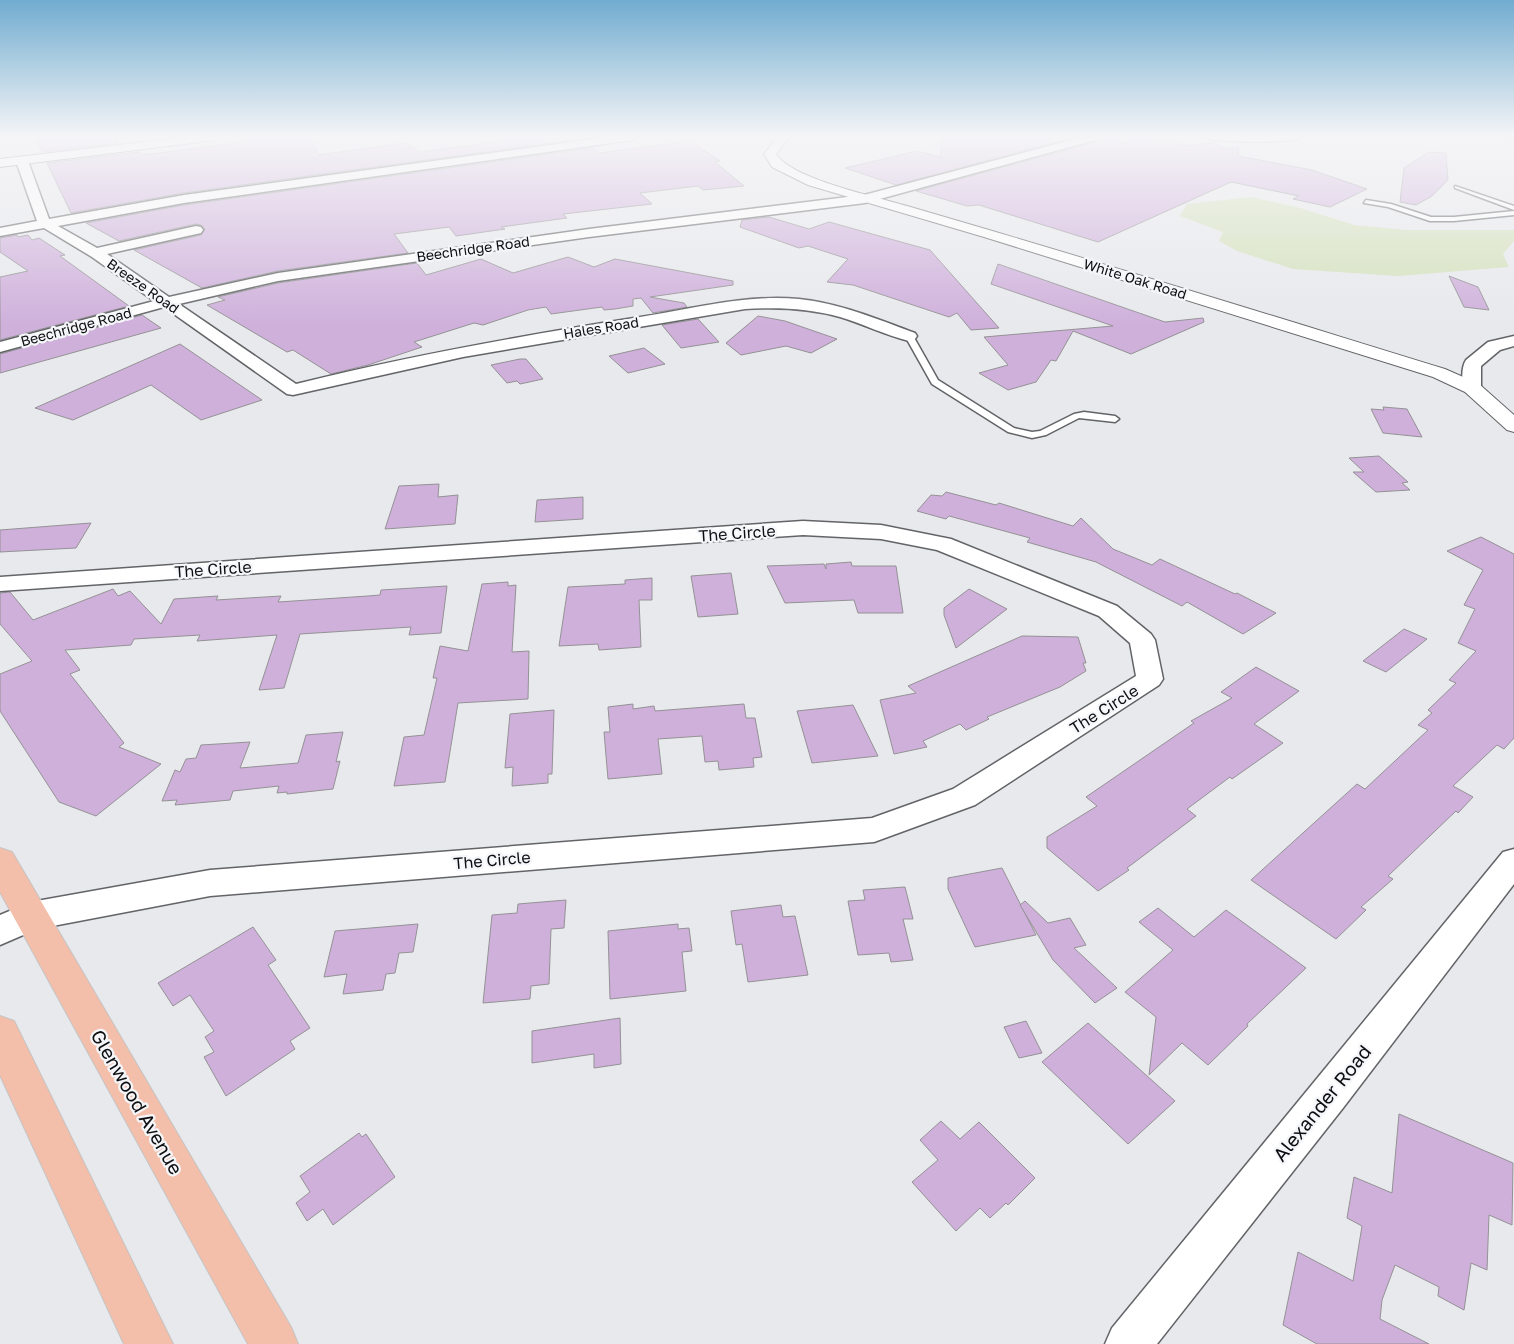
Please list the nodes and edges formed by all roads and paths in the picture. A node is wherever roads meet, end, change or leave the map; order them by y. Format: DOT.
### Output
graph roads {
  1 [pos="35,200"];
  2 [pos="175,200"];
  3 [pos="859,200"];
  4 [pos="868,200"];
  5 [pos="1492,200"];
  6 [pos="1366,202"];
  7 [pos="1514,208"];
  8 [pos="1514,213"];
  9 [pos="46,224"];
  10 [pos="196,230"];
  11 [pos="0,232"];
  12 [pos="95,253"];
  13 [pos="166,302"];
  14 [pos="909,336"];
  15 [pos="1514,341"];
  16 [pos="0,347"];
  17 [pos="1472,388"];
  18 [pos="293,390"];
  19 [pos="1115,419"];
  20 [pos="1514,426"];
  21 [pos="0,584"];
  22 [pos="0,861"];
  23 [pos="1514,861"];
  24 [pos="15,923"];
  25 [pos="0,1033"];
  26 [pos="149,1344"];
  27 [pos="274,1344"];
  28 [pos="1128,1344"];
  1 -- 9 [label="street"];
  2 -- 9 [label="street"];
  3 -- 13 [label="street, Beechridge Road"];
  4 -- 17 [label="street, White Oak Road"];
  5 -- 7 [label="lane"];
  6 -- 8 [label="lane"];
  9 -- 11 [label="street"];
  9 -- 12 [label="street, Breeze Road"];
  10 -- 12 [label="street"];
  12 -- 13 [label="street, Breeze Road"];
  13 -- 16 [label="street, Beechridge Road"];
  13 -- 18 [label="street, Breeze Road"];
  14 -- 18 [label="street, Hales Road"];
  14 -- 19 [label="lane"];
  15 -- 17 [label="street"];
  17 -- 20 [label="street, White Oak Road"];
  21 -- 24 [label="street, The Circle"];
  22 -- 24 [label="main road, Glenwood Avenue"];
  23 -- 28 [label="street, Alexander Road"];
  24 -- 27 [label="main road, Glenwood Avenue"];
  25 -- 26 [label="main road"];
}
